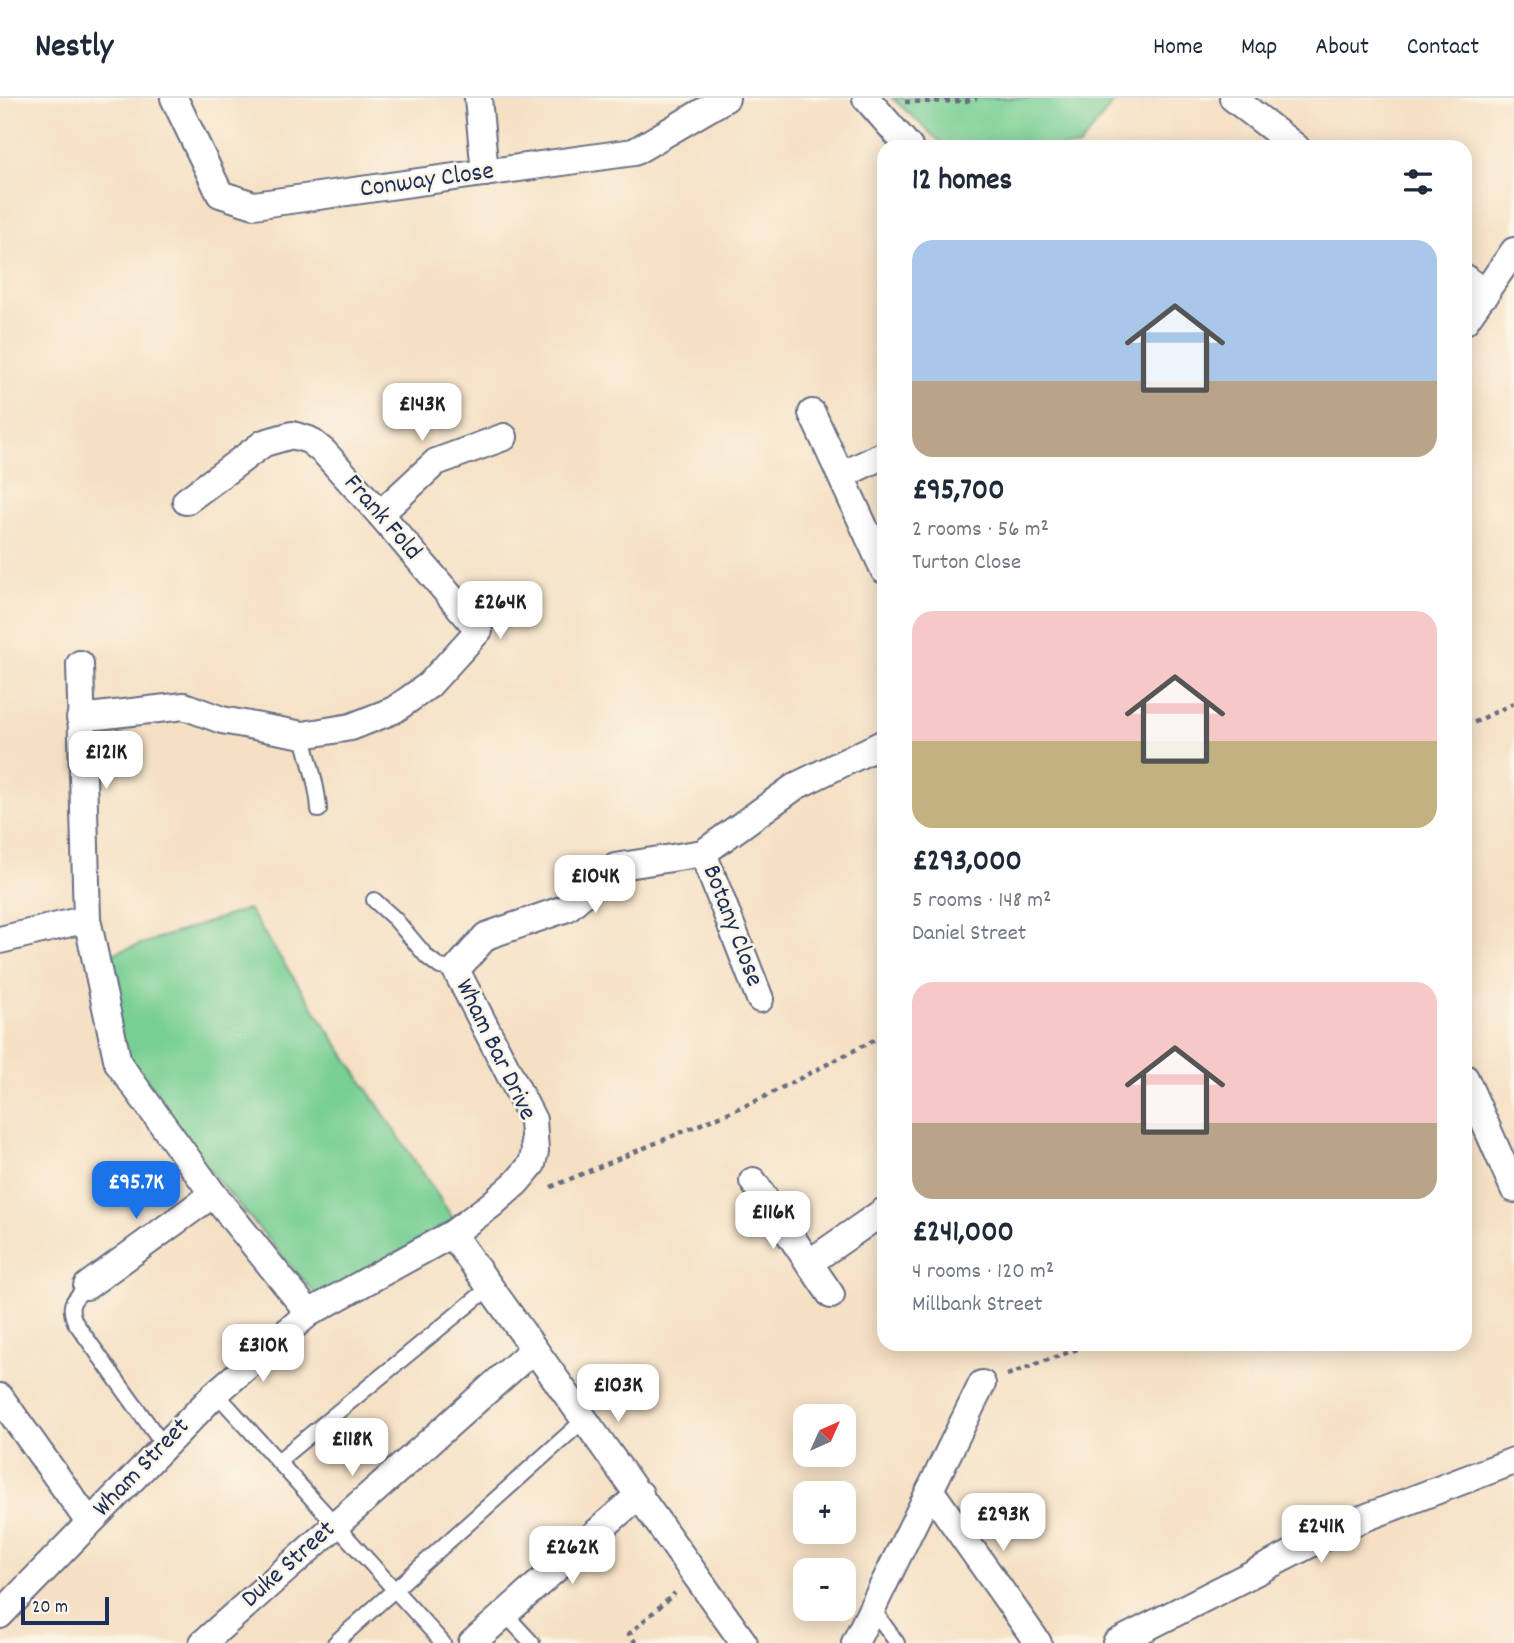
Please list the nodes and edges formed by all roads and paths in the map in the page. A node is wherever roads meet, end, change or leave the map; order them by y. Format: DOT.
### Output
graph roads {
  1 [pos="174,98"];
  2 [pos="478,98"];
  3 [pos="726,98"];
  4 [pos="977,98"];
  5 [pos="1233,98"];
  6 [pos="868,100"];
  7 [pos="903,140"];
  8 [pos="1287,140"];
  9 [pos="485,173"];
  10 [pos="1514,251"];
  11 [pos="1472,283"];
  12 [pos="1486,294"];
  13 [pos="1472,312"];
  14 [pos="812,413"];
  15 [pos="504,437"];
  16 [pos="877,458"];
  17 [pos="842,475"];
  18 [pos="186,501"];
  19 [pos="380,514"];
  20 [pos="877,554"];
  21 [pos="80,664"];
  22 [pos="1514,703"];
  23 [pos="80,718"];
  24 [pos="1472,724"];
  25 [pos="303,735"];
  26 [pos="877,746"];
  27 [pos="319,810"];
  28 [pos="703,853"];
  29 [pos="374,900"];
  30 [pos="87,919"];
  31 [pos="0,940"];
  32 [pos="456,970"];
  33 [pos="760,999"];
  34 [pos="877,1039"];
  35 [pos="1472,1094"];
  36 [pos="526,1170"];
  37 [pos="753,1181"];
  38 [pos="1514,1189"];
  39 [pos="213,1194"];
  40 [pos="877,1216"];
  41 [pos="452,1234"];
  42 [pos="810,1263"];
  43 [pos="87,1286"];
  44 [pos="490,1287"];
  45 [pos="831,1295"];
  46 [pos="309,1313"];
  47 [pos="534,1349"];
  48 [pos="1072,1351"];
  49 [pos="982,1384"];
  50 [pos="216,1393"];
  51 [pos="0,1397"];
  52 [pos="585,1419"];
  53 [pos="164,1446"];
  54 [pos="278,1461"];
  55 [pos="1514,1461"];
  56 [pos="930,1490"];
  57 [pos="640,1494"];
  58 [pos="89,1522"];
  59 [pos="334,1525"];
  60 [pos="696,1574"];
  61 [pos="394,1588"];
  62 [pos="872,1608"];
  63 [pos="505,1614"];
  64 [pos="0,1615"];
  65 [pos="203,1643"];
  66 [pos="335,1643"];
  67 [pos="443,1643"];
  68 [pos="472,1643"];
  69 [pos="531,1643"];
  70 [pos="636,1643"];
  71 [pos="744,1643"];
  72 [pos="855,1643"];
  73 [pos="897,1643"];
  74 [pos="1038,1643"];
  75 [pos="1116,1643"];
  1 -- 9 [label="street, Conway Close"];
  2 -- 9 [label="street"];
  3 -- 9 [label="street, Conway Close"];
  4 -- 6 [label="path"];
  5 -- 8 [label="street"];
  6 -- 7 [label="street"];
  10 -- 12 [label="street"];
  11 -- 12 [label="street"];
  12 -- 13 [label="street"];
  14 -- 17 [label="street"];
  15 -- 19 [label="street"];
  16 -- 17 [label="street"];
  17 -- 20 [label="street"];
  18 -- 19 [label="street, Frank Fold"];
  19 -- 25 [label="street, Frank Fold"];
  21 -- 23 [label="street"];
  22 -- 24 [label="path"];
  23 -- 25 [label="street, Frank Fold"];
  23 -- 30 [label="street"];
  25 -- 27 [label="lane"];
  26 -- 28 [label="street, Wham Bar Drive"];
  28 -- 32 [label="street, Wham Bar Drive"];
  28 -- 33 [label="street, Botany Close"];
  29 -- 32 [label="lane"];
  30 -- 31 [label="street"];
  30 -- 39 [label="street"];
  32 -- 36 [label="street, Wham Bar Drive"];
  34 -- 36 [label="path"];
  35 -- 38 [label="street"];
  36 -- 41 [label="street, Wham Street"];
  37 -- 42 [label="street"];
  39 -- 43 [label="street"];
  39 -- 46 [label="street"];
  40 -- 42 [label="street"];
  41 -- 44 [label="street"];
  41 -- 46 [label="street, Wham Street"];
  42 -- 45 [label="street"];
  43 -- 53 [label="lane"];
  44 -- 47 [label="street"];
  44 -- 54 [label="lane"];
  46 -- 50 [label="street, Wham Street"];
  47 -- 52 [label="street"];
  47 -- 59 [label="street, Duke Street"];
  48 -- 49 [label="path"];
  49 -- 56 [label="street"];
  50 -- 53 [label="street, Wham Street"];
  50 -- 54 [label="lane"];
  51 -- 58 [label="street"];
  52 -- 57 [label="street"];
  52 -- 61 [label="lane"];
  53 -- 58 [label="street, Wham Street"];
  54 -- 59 [label="lane"];
  55 -- 75 [label="street"];
  56 -- 62 [label="street"];
  56 -- 74 [label="street"];
  57 -- 60 [label="street"];
  57 -- 63 [label="street"];
  58 -- 64 [label="street, Wham Street"];
  59 -- 61 [label="lane"];
  59 -- 65 [label="street, Duke Street"];
  60 -- 70 [label="path"];
  60 -- 71 [label="street"];
  61 -- 66 [label="lane"];
  61 -- 67 [label="lane"];
  62 -- 72 [label="street"];
  62 -- 73 [label="lane"];
  63 -- 68 [label="street"];
  63 -- 69 [label="lane"];
}
